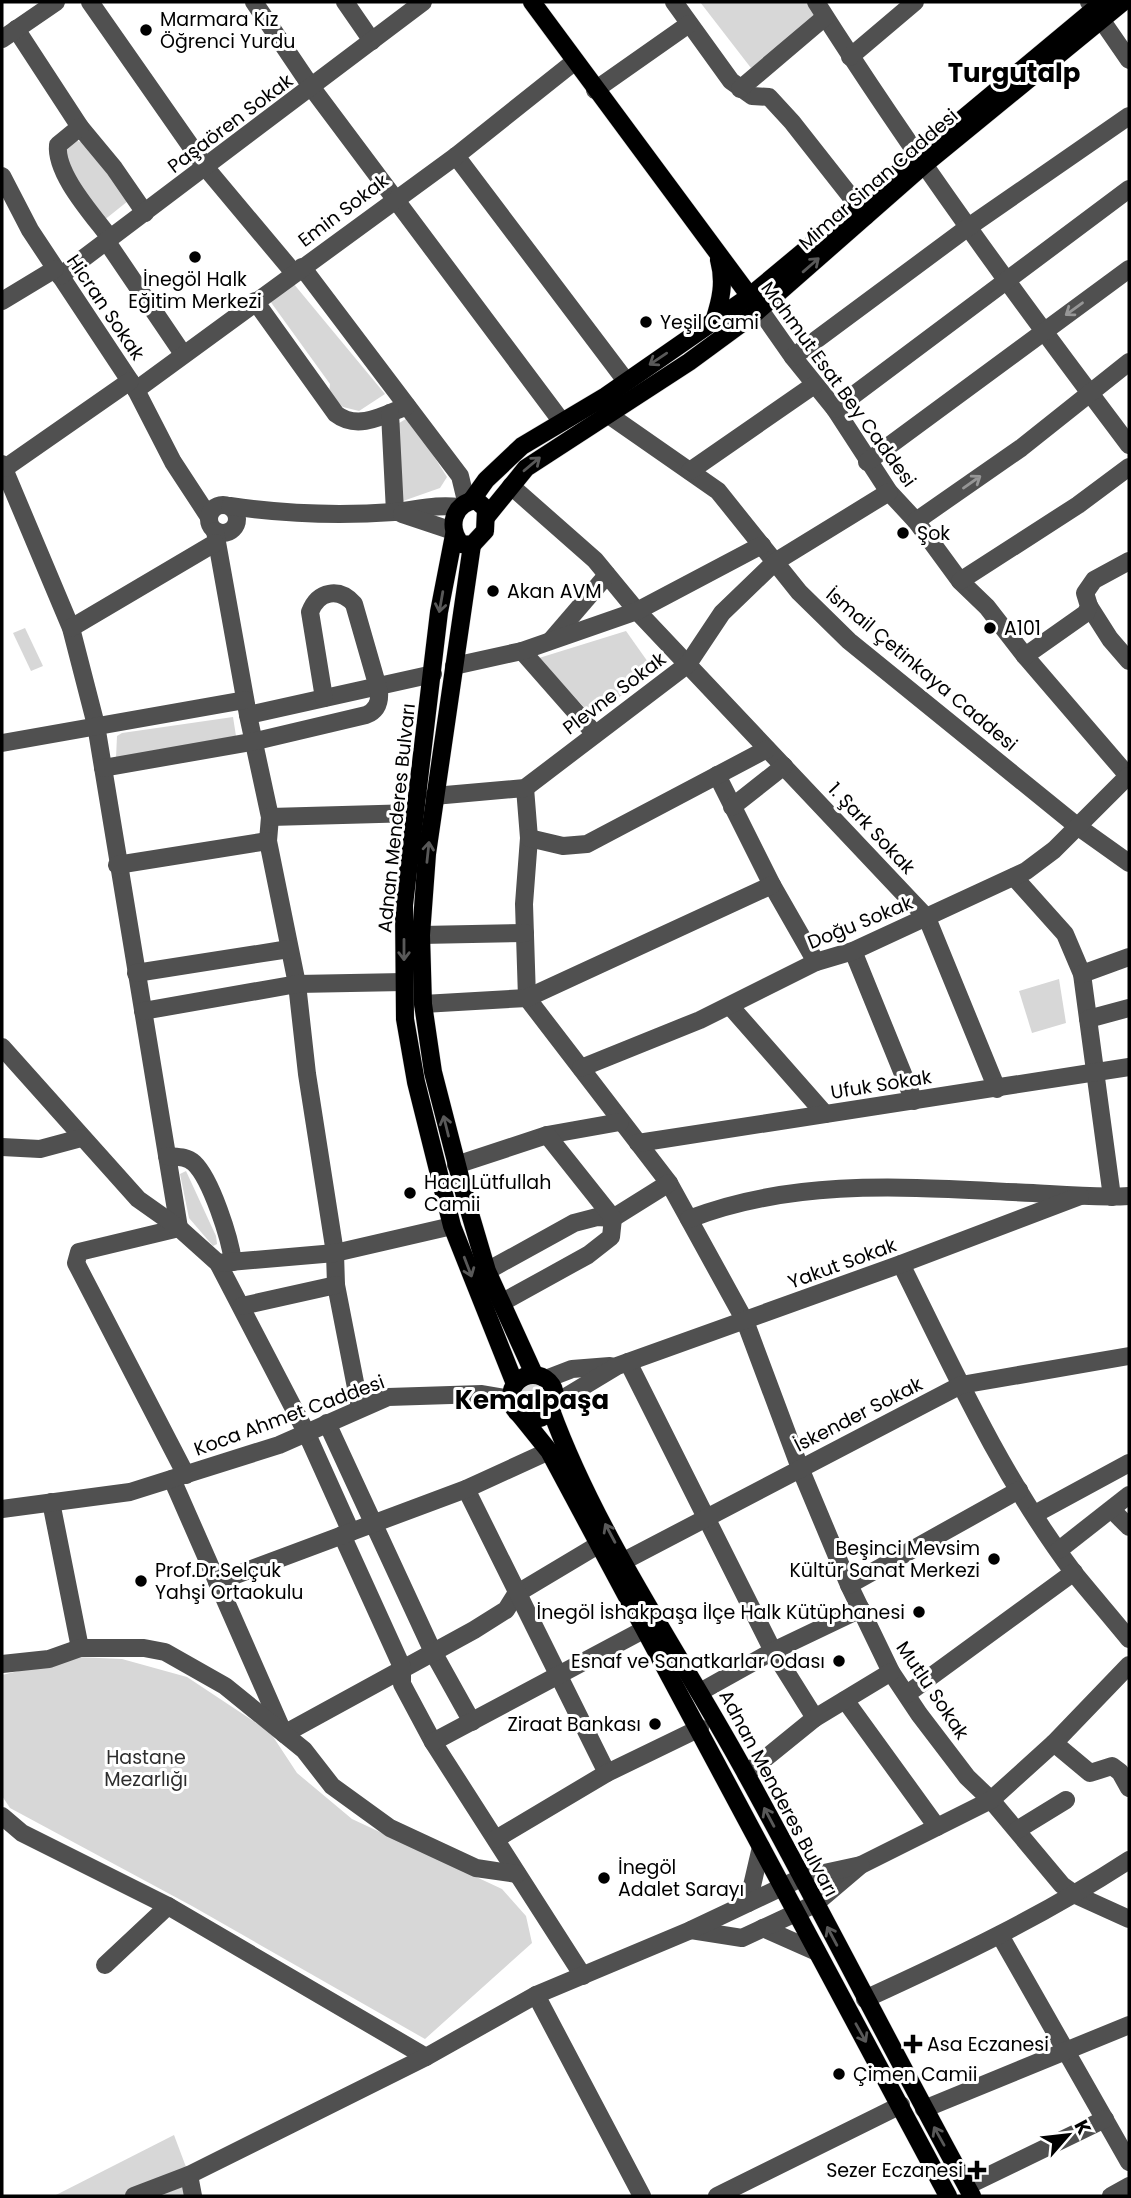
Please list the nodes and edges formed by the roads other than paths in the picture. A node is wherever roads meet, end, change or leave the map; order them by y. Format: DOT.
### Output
graph roads {
  1 [pos="56,2"];
  2 [pos="90,2"];
  3 [pos="254,2"];
  4 [pos="345,2"];
  5 [pos="424,2"];
  6 [pos="532,2"];
  7 [pos="674,2"];
  8 [pos="816,2"];
  9 [pos="915,2"];
  10 [pos="1123,2"];
  11 [pos="1097,8"];
  12 [pos="825,17"];
  13 [pos="689,24"];
  14 [pos="9,34"];
  15 [pos="372,41"];
  16 [pos="850,57"];
  17 [pos="1129,60"];
  18 [pos="574,62"];
  19 [pos="312,88"];
  20 [pos="740,89"];
  21 [pos="595,90"];
  22 [pos="1129,116"];
  23 [pos="80,127"];
  24 [pos="456,156"];
  25 [pos="921,159"];
  26 [pos="206,168"];
  27 [pos="2,176"];
  28 [pos="1129,189"];
  29 [pos="394,199"];
  30 [pos="862,212"];
  31 [pos="145,213"];
  32 [pos="967,228"];
  33 [pos="108,240"];
  34 [pos="717,253"];
  35 [pos="1129,269"];
  36 [pos="298,270"];
  37 [pos="58,273"];
  38 [pos="1006,279"];
  39 [pos="2,301"];
  40 [pos="256,301"];
  41 [pos="755,303"];
  42 [pos="714,321"];
  43 [pos="1042,331"];
  44 [pos="183,354"];
  45 [pos="793,357"];
  46 [pos="1129,362"];
  47 [pos="626,381"];
  48 [pos="814,385"];
  49 [pos="133,386"];
  50 [pos="1091,394"];
  51 [pos="407,406"];
  52 [pos="835,409"];
  53 [pos="390,413"];
  54 [pos="606,413"];
  55 [pos="562,422"];
  56 [pos="1129,445"];
  57 [pos="867,462"];
  58 [pos="3,466"];
  59 [pos="1129,467"];
  60 [pos="690,471"];
  61 [pos="511,486"];
  62 [pos="889,492"];
  63 [pos="465,503"];
  64 [pos="395,512"];
  65 [pos="487,516"];
  66 [pos="916,521"];
  67 [pos="220,522"];
  68 [pos="454,533"];
  69 [pos="472,545"];
  70 [pos="762,545"];
  71 [pos="775,562"];
  72 [pos="1129,563"];
  73 [pos="607,575"];
  74 [pos="960,581"];
  75 [pos="1089,606"];
  76 [pos="636,611"];
  77 [pos="71,628"];
  78 [pos="551,640"];
  79 [pos="522,651"];
  80 [pos="1025,656"];
  81 [pos="1129,661"];
  82 [pos="688,664"];
  83 [pos="453,666"];
  84 [pos="433,674"];
  85 [pos="377,687"];
  86 [pos="324,698"];
  87 [pos="247,708"];
  88 [pos="96,725"];
  89 [pos="595,734"];
  90 [pos="256,741"];
  91 [pos="2,743"];
  92 [pos="767,749"];
  93 [pos="784,765"];
  94 [pos="103,768"];
  95 [pos="717,775"];
  96 [pos="1128,776"];
  97 [pos="525,788"];
  98 [pos="434,796"];
  99 [pos="732,807"];
  100 [pos="415,813"];
  101 [pos="270,817"];
  102 [pos="1077,826"];
  103 [pos="528,838"];
  104 [pos="268,841"];
  105 [pos="1129,863"];
  106 [pos="117,865"];
  107 [pos="1014,877"];
  108 [pos="772,885"];
  109 [pos="927,918"];
  110 [pos="524,933"];
  111 [pos="421,935"];
  112 [pos="289,949"];
  113 [pos="853,951"];
  114 [pos="1129,957"];
  115 [pos="816,961"];
  116 [pos="136,973"];
  117 [pos="1082,974"];
  118 [pos="404,982"];
  119 [pos="297,984"];
  120 [pos="527,998"];
  121 [pos="424,1004"];
  122 [pos="730,1006"];
  123 [pos="1129,1008"];
  124 [pos="143,1011"];
  125 [pos="1088,1019"];
  126 [pos="2,1047"];
  127 [pos="1129,1067"];
  128 [pos="581,1068"];
  129 [pos="1095,1071"];
  130 [pos="997,1088"];
  131 [pos="914,1101"];
  132 [pos="825,1114"];
  133 [pos="620,1122"];
  134 [pos="547,1135"];
  135 [pos="81,1138"];
  136 [pos="638,1143"];
  137 [pos="2,1147"];
  138 [pos="167,1156"];
  139 [pos="456,1165"];
  140 [pos="669,1183"];
  141 [pos="1080,1196"];
  142 [pos="1121,1197"];
  143 [pos="613,1218"];
  144 [pos="689,1219"];
  145 [pos="452,1226"];
  146 [pos="179,1228"];
  147 [pos="335,1253"];
  148 [pos="225,1262"];
  149 [pos="901,1264"];
  150 [pos="487,1270"];
  151 [pos="336,1285"];
  152 [pos="501,1303"];
  153 [pos="242,1306"];
  154 [pos="745,1321"];
  155 [pos="1129,1356"];
  156 [pos="622,1364"];
  157 [pos="540,1377"];
  158 [pos="961,1385"];
  159 [pos="515,1399"];
  160 [pos="552,1407"];
  161 [pos="360,1408"];
  162 [pos="327,1423"];
  163 [pos="306,1432"];
  164 [pos="549,1451"];
  165 [pos="1129,1464"];
  166 [pos="800,1468"];
  167 [pos="179,1477"];
  168 [pos="466,1489"];
  169 [pos="1019,1490"];
  170 [pos="1129,1495"];
  171 [pos="51,1502"];
  172 [pos="2,1509"];
  173 [pos="1112,1510"];
  174 [pos="1035,1514"];
  175 [pos="703,1518"];
  176 [pos="372,1522"];
  177 [pos="1129,1527"];
  178 [pos="346,1534"];
  179 [pos="598,1545"];
  180 [pos="1059,1550"];
  181 [pos="624,1561"];
  182 [pos="1074,1572"];
  183 [pos="217,1582"];
  184 [pos="849,1585"];
  185 [pos="516,1594"];
  186 [pos="860,1609"];
  187 [pos="645,1629"];
  188 [pos="1129,1639"];
  189 [pos="80,1648"];
  190 [pos="773,1651"];
  191 [pos="433,1652"];
  192 [pos="2,1664"];
  193 [pos="1129,1665"];
  194 [pos="402,1667"];
  195 [pos="891,1672"];
  196 [pos="558,1676"];
  197 [pos="699,1692"];
  198 [pos="906,1694"];
  199 [pos="845,1700"];
  200 [pos="815,1718"];
  201 [pos="472,1723"];
  202 [pos="700,1728"];
  203 [pos="284,1734"];
  204 [pos="433,1742"];
  205 [pos="1054,1743"];
  206 [pos="607,1773"];
  207 [pos="746,1774"];
  208 [pos="1129,1788"];
  209 [pos="991,1800"];
  210 [pos="1066,1800"];
  211 [pos="2,1816"];
  212 [pos="937,1827"];
  213 [pos="1017,1830"];
  214 [pos="22,1833"];
  215 [pos="2,1834"];
  216 [pos="496,1839"];
  217 [pos="761,1847"];
  218 [pos="1129,1860"];
  219 [pos="861,1865"];
  220 [pos="516,1874"];
  221 [pos="801,1878"];
  222 [pos="781,1887"];
  223 [pos="1076,1895"];
  224 [pos="748,1903"];
  225 [pos="815,1903"];
  226 [pos="169,1906"];
  227 [pos="795,1913"];
  228 [pos="1129,1919"];
  229 [pos="763,1928"];
  230 [pos="691,1930"];
  231 [pos="1001,1937"];
  232 [pos="817,1952"];
  233 [pos="105,1965"];
  234 [pos="583,1976"];
  235 [pos="536,1995"];
  236 [pos="865,1999"];
  237 [pos="1129,2025"];
  238 [pos="1066,2052"];
  239 [pos="426,2057"];
  240 [pos="901,2105"];
  241 [pos="924,2109"];
  242 [pos="1105,2119"];
  243 [pos="1129,2162"];
  244 [pos="188,2175"];
  245 [pos="1129,2186"];
  246 [pos="969,2191"];
  247 [pos="134,2196"];
  248 [pos="193,2196"];
  249 [pos="642,2196"];
  250 [pos="717,2196"];
  251 [pos="948,2196"];
  252 [pos="1111,2196"];
  1 -- 14 [label="street"];
  2 -- 26 [label="street"];
  3 -- 19 [label="street"];
  4 -- 15 [label="street"];
  5 -- 15 [label="street, Paşaören Sokak"];
  6 -- 18 [label="main road, Mahmut Esat Bey Caddesi"];
  7 -- 13 [label="street"];
  8 -- 12 [label="street"];
  9 -- 16 [label="street"];
  10 -- 11 [label="main road, Mimar Sinan Caddesi"];
  11 -- 17 [label="street"];
  11 -- 25 [label="main road, Mimar Sinan Caddesi"];
  12 -- 16 [label="street"];
  12 -- 20 [label="street"];
  13 -- 20 [label="street"];
  13 -- 21 [label="street"];
  14 -- 23 [label="street"];
  15 -- 19 [label="street, Paşaören Sokak"];
  16 -- 25 [label="street"];
  18 -- 21 [label="main road, Mahmut Esat Bey Caddesi"];
  18 -- 24 [label="street, Emin Sokak"];
  19 -- 26 [label="street, Paşaören Sokak"];
  19 -- 29 [label="street"];
  20 -- 30 [label="street"];
  21 -- 34 [label="main road, Mahmut Esat Bey Caddesi"];
  22 -- 32 [label="street"];
  23 -- 31 [label="street"];
  23 -- 33 [label="street"];
  24 -- 29 [label="street, Emin Sokak"];
  24 -- 47 [label="street"];
  25 -- 30 [label="main road, Mimar Sinan Caddesi"];
  25 -- 32 [label="street"];
  26 -- 31 [label="street, Paşaören Sokak"];
  26 -- 36 [label="street"];
  27 -- 37 [label="street, Hicran Sokak"];
  28 -- 38 [label="street"];
  29 -- 36 [label="street, Emin Sokak"];
  29 -- 55 [label="street"];
  30 -- 41 [label="main road, Mimar Sinan Caddesi"];
  31 -- 33 [label="street, Paşaören Sokak"];
  32 -- 38 [label="street"];
  32 -- 45 [label="street"];
  33 -- 37 [label="street, Paşaören Sokak"];
  33 -- 44 [label="street"];
  34 -- 41 [label="main road, Mahmut Esat Bey Caddesi"];
  34 -- 42 [label="main road"];
  35 -- 43 [label="street, one-way"];
  36 -- 40 [label="street, Emin Sokak"];
  36 -- 51 [label="street"];
  37 -- 39 [label="street, Paşaören Sokak"];
  37 -- 49 [label="street, Hicran Sokak"];
  38 -- 43 [label="street"];
  38 -- 52 [label="street"];
  40 -- 44 [label="street, Emin Sokak"];
  40 -- 53 [label="street"];
  41 -- 42 [label="main road"];
  41 -- 45 [label="street, Mahmut Esat Bey Caddesi"];
  41 -- 54 [label="main road"];
  42 -- 47 [label="main road, one-way"];
  43 -- 50 [label="street"];
  43 -- 57 [label="street"];
  44 -- 49 [label="street, Emin Sokak"];
  45 -- 48 [label="street, Mahmut Esat Bey Caddesi"];
  46 -- 50 [label="street"];
  47 -- 55 [label="main road"];
  48 -- 52 [label="street, Mahmut Esat Bey Caddesi"];
  48 -- 60 [label="street"];
  49 -- 58 [label="street, Emin Sokak"];
  49 -- 67 [label="street, Hicran Sokak"];
  50 -- 56 [label="street"];
  66 -- 50 [label="street, one-way"];
  51 -- 53 [label="street"];
  51 -- 63 [label="street"];
  52 -- 57 [label="street, Mahmut Esat Bey Caddesi"];
  53 -- 64 [label="street"];
  54 -- 60 [label="street, İsmail Çetinkaya Caddesi"];
  61 -- 54 [label="main road, one-way"];
  55 -- 63 [label="main road"];
  57 -- 62 [label="street, Mahmut Esat Bey Caddesi"];
  58 -- 77 [label="street"];
  59 -- 74 [label="street"];
  60 -- 70 [label="street, İsmail Çetinkaya Caddesi"];
  61 -- 65 [label="main road"];
  61 -- 73 [label="street, 1. Şark Sokak"];
  62 -- 66 [label="street, Mahmut Esat Bey Caddesi"];
  62 -- 71 [label="street, Plevne Sokak"];
  63 -- 64 [label="street"];
  63 -- 65 [label="main road"];
  63 -- 68 [label="main road"];
  64 -- 67 [label="street"];
  64 -- 68 [label="street"];
  65 -- 69 [label="main road"];
  66 -- 74 [label="street, Mahmut Esat Bey Caddesi"];
  67 -- 77 [label="street"];
  67 -- 87 [label="street"];
  68 -- 69 [label="main road"];
  68 -- 84 [label="main road, Adnan Menderes Bulvarı, one-way"];
  69 -- 83 [label="main road, Adnan Menderes Bulvarı"];
  70 -- 71 [label="street, İsmail Çetinkaya Caddesi"];
  70 -- 76 [label="street"];
  71 -- 82 [label="street, Plevne Sokak"];
  71 -- 102 [label="street, İsmail Çetinkaya Caddesi"];
  72 -- 75 [label="street"];
  73 -- 76 [label="street, 1. Şark Sokak"];
  73 -- 78 [label="street"];
  74 -- 80 [label="street, Mahmut Esat Bey Caddesi"];
  75 -- 80 [label="street"];
  75 -- 81 [label="street"];
  76 -- 78 [label="street"];
  76 -- 82 [label="street, 1. Şark Sokak"];
  77 -- 88 [label="street"];
  78 -- 79 [label="street"];
  79 -- 83 [label="street"];
  79 -- 89 [label="street"];
  80 -- 96 [label="street, Mahmut Esat Bey Caddesi"];
  82 -- 89 [label="street, Plevne Sokak"];
  82 -- 92 [label="street, 1. Şark Sokak"];
  83 -- 98 [label="main road, Adnan Menderes Bulvarı"];
  84 -- 85 [label="street"];
  84 -- 100 [label="main road, Adnan Menderes Bulvarı"];
  85 -- 86 [label="street"];
  85 -- 86 [label="street"];
  85 -- 90 [label="street"];
  86 -- 87 [label="street"];
  87 -- 88 [label="street"];
  87 -- 90 [label="street"];
  88 -- 91 [label="street"];
  88 -- 94 [label="street"];
  89 -- 97 [label="street, Plevne Sokak"];
  90 -- 94 [label="street"];
  90 -- 101 [label="street"];
  92 -- 93 [label="street, 1. Şark Sokak"];
  92 -- 95 [label="street"];
  93 -- 99 [label="street"];
  93 -- 109 [label="street, 1. Şark Sokak"];
  94 -- 106 [label="street"];
  95 -- 99 [label="street"];
  95 -- 103 [label="street"];
  96 -- 102 [label="street, Doğu Sokak"];
  97 -- 98 [label="street"];
  97 -- 103 [label="street"];
  111 -- 98 [label="main road, Adnan Menderes Bulvarı, one-way"];
  99 -- 108 [label="street"];
  100 -- 101 [label="street"];
  100 -- 118 [label="main road, Adnan Menderes Bulvarı, one-way"];
  101 -- 104 [label="street"];
  102 -- 105 [label="street, İsmail Çetinkaya Caddesi"];
  102 -- 107 [label="street, Doğu Sokak"];
  103 -- 110 [label="street"];
  104 -- 106 [label="street"];
  104 -- 112 [label="street"];
  106 -- 116 [label="street"];
  107 -- 109 [label="street, Doğu Sokak"];
  107 -- 117 [label="street"];
  108 -- 115 [label="street"];
  108 -- 120 [label="street"];
  109 -- 113 [label="street, Doğu Sokak"];
  109 -- 130 [label="street, 1. Şark Sokak"];
  110 -- 111 [label="street"];
  110 -- 120 [label="street"];
  111 -- 121 [label="main road, Adnan Menderes Bulvarı"];
  112 -- 116 [label="street"];
  112 -- 119 [label="street"];
  113 -- 115 [label="street, Doğu Sokak"];
  113 -- 131 [label="street"];
  114 -- 117 [label="street"];
  115 -- 122 [label="street, Doğu Sokak"];
  116 -- 124 [label="street"];
  117 -- 125 [label="street"];
  118 -- 119 [label="street"];
  118 -- 145 [label="main road, Adnan Menderes Bulvarı"];
  119 -- 124 [label="street"];
  119 -- 147 [label="street"];
  120 -- 121 [label="street"];
  120 -- 128 [label="street, Mutlu Sokak"];
  139 -- 121 [label="main road, Adnan Menderes Bulvarı, one-way"];
  122 -- 128 [label="street, Doğu Sokak"];
  122 -- 132 [label="street"];
  123 -- 125 [label="street"];
  124 -- 138 [label="street"];
  125 -- 129 [label="street"];
  126 -- 135 [label="street"];
  127 -- 129 [label="street, Ufuk Sokak"];
  128 -- 133 [label="street, Mutlu Sokak"];
  129 -- 130 [label="street, Ufuk Sokak"];
  129 -- 142 [label="street"];
  130 -- 131 [label="street, Ufuk Sokak"];
  131 -- 132 [label="street, Ufuk Sokak"];
  132 -- 136 [label="street, Ufuk Sokak"];
  133 -- 134 [label="street"];
  133 -- 136 [label="street, Mutlu Sokak"];
  134 -- 139 [label="street"];
  134 -- 143 [label="street"];
  135 -- 137 [label="street"];
  135 -- 146 [label="street"];
  136 -- 140 [label="street, Mutlu Sokak"];
  138 -- 146 [label="street"];
  138 -- 148 [label="street"];
  139 -- 150 [label="main road, Adnan Menderes Bulvarı"];
  140 -- 143 [label="street"];
  140 -- 144 [label="street, Mutlu Sokak"];
  141 -- 142 [label="street"];
  141 -- 144 [label="street"];
  141 -- 149 [label="street, Yakut Sokak"];
  143 -- 150 [label="street"];
  143 -- 152 [label="street"];
  144 -- 154 [label="street, Mutlu Sokak"];
  145 -- 147 [label="street"];
  145 -- 159 [label="main road, Adnan Menderes Bulvarı, one-way"];
  146 -- 148 [label="street"];
  146 -- 167 [label="street"];
  147 -- 148 [label="street"];
  147 -- 151 [label="street"];
  148 -- 153 [label="street"];
  149 -- 154 [label="street, Yakut Sokak"];
  149 -- 158 [label="street"];
  150 -- 152 [label="main road, Adnan Menderes Bulvarı"];
  151 -- 153 [label="street"];
  151 -- 161 [label="street"];
  152 -- 157 [label="main road, Adnan Menderes Bulvarı"];
  153 -- 163 [label="street"];
  154 -- 156 [label="street, Yakut Sokak"];
  154 -- 166 [label="street, Mutlu Sokak"];
  155 -- 158 [label="street, İskender Sokak"];
  156 -- 157 [label="street"];
  156 -- 160 [label="street"];
  156 -- 175 [label="street"];
  157 -- 159 [label="main road"];
  157 -- 160 [label="main road, Adnan Menderes Bulvarı"];
  158 -- 166 [label="street, İskender Sokak"];
  158 -- 169 [label="street"];
  159 -- 160 [label="main road"];
  159 -- 161 [label="street, Koca Ahmet Caddesi"];
  159 -- 164 [label="main road, Adnan Menderes Bulvarı"];
  181 -- 160 [label="main road, Adnan Menderes Bulvarı, one-way"];
  161 -- 162 [label="street, Koca Ahmet Caddesi"];
  162 -- 163 [label="street, Koca Ahmet Caddesi"];
  162 -- 176 [label="street"];
  163 -- 167 [label="street, Koca Ahmet Caddesi"];
  163 -- 178 [label="street"];
  164 -- 168 [label="street"];
  164 -- 179 [label="main road, Adnan Menderes Bulvarı"];
  165 -- 174 [label="street"];
  166 -- 175 [label="street, İskender Sokak"];
  166 -- 184 [label="street, Mutlu Sokak"];
  167 -- 171 [label="street, Koca Ahmet Caddesi"];
  167 -- 183 [label="street"];
  168 -- 176 [label="street"];
  168 -- 185 [label="street"];
  169 -- 174 [label="street"];
  169 -- 184 [label="street"];
  170 -- 173 [label="street"];
  171 -- 172 [label="street, Koca Ahmet Caddesi"];
  171 -- 189 [label="street"];
  173 -- 177 [label="street"];
  173 -- 180 [label="street"];
  174 -- 180 [label="street"];
  175 -- 181 [label="street, İskender Sokak"];
  175 -- 190 [label="street"];
  176 -- 178 [label="street"];
  176 -- 191 [label="street"];
  178 -- 183 [label="street"];
  178 -- 194 [label="street"];
  179 -- 185 [label="street"];
  179 -- 187 [label="main road, Adnan Menderes Bulvarı"];
  180 -- 182 [label="street"];
  181 -- 197 [label="main road, Adnan Menderes Bulvarı"];
  182 -- 188 [label="street"];
  182 -- 198 [label="street"];
  183 -- 203 [label="street"];
  184 -- 186 [label="street, Mutlu Sokak"];
  185 -- 191 [label="street"];
  185 -- 196 [label="street"];
  186 -- 190 [label="street"];
  186 -- 195 [label="street, Mutlu Sokak"];
  187 -- 196 [label="street"];
  187 -- 202 [label="main road, Adnan Menderes Bulvarı"];
  189 -- 192 [label="street"];
  189 -- 203 [label="street"];
  190 -- 197 [label="street"];
  190 -- 200 [label="street"];
  191 -- 194 [label="street"];
  191 -- 201 [label="street"];
  193 -- 205 [label="street"];
  194 -- 203 [label="street"];
  194 -- 204 [label="street"];
  195 -- 198 [label="street, Mutlu Sokak"];
  195 -- 199 [label="street"];
  196 -- 201 [label="street"];
  196 -- 206 [label="street"];
  197 -- 207 [label="main road, Adnan Menderes Bulvarı"];
  198 -- 209 [label="street, Mutlu Sokak"];
  199 -- 200 [label="street"];
  199 -- 212 [label="street"];
  200 -- 207 [label="street"];
  201 -- 204 [label="street"];
  202 -- 206 [label="street"];
  202 -- 217 [label="main road, Adnan Menderes Bulvarı"];
  203 -- 220 [label="street"];
  204 -- 216 [label="street"];
  205 -- 208 [label="street"];
  205 -- 209 [label="street"];
  206 -- 216 [label="street"];
  221 -- 207 [label="main road, Adnan Menderes Bulvarı, one-way"];
  209 -- 212 [label="street"];
  209 -- 213 [label="street, Mutlu Sokak"];
  210 -- 213 [label="street"];
  211 -- 214 [label="street"];
  212 -- 219 [label="street"];
  213 -- 223 [label="street, Mutlu Sokak"];
  214 -- 215 [label="street"];
  214 -- 226 [label="street"];
  216 -- 220 [label="street"];
  217 -- 222 [label="main road, Adnan Menderes Bulvarı"];
  217 -- 224 [label="street"];
  218 -- 223 [label="street"];
  219 -- 221 [label="street"];
  219 -- 225 [label="street"];
  220 -- 234 [label="street"];
  221 -- 222 [label="street"];
  221 -- 225 [label="main road, Adnan Menderes Bulvarı"];
  222 -- 224 [label="street"];
  222 -- 227 [label="main road"];
  223 -- 228 [label="street, Mutlu Sokak"];
  223 -- 231 [label="street"];
  224 -- 230 [label="street"];
  225 -- 227 [label="street"];
  236 -- 225 [label="main road, Adnan Menderes Bulvarı, one-way"];
  226 -- 233 [label="street"];
  226 -- 239 [label="street"];
  227 -- 229 [label="street"];
  227 -- 232 [label="main road"];
  229 -- 230 [label="street"];
  229 -- 232 [label="street"];
  230 -- 234 [label="street"];
  231 -- 236 [label="street"];
  231 -- 238 [label="street"];
  232 -- 240 [label="main road, one-way"];
  234 -- 235 [label="street"];
  235 -- 239 [label="street"];
  235 -- 249 [label="street"];
  236 -- 241 [label="main road, Adnan Menderes Bulvarı"];
  237 -- 238 [label="street"];
  238 -- 241 [label="street"];
  238 -- 242 [label="street"];
  239 -- 244 [label="street"];
  240 -- 250 [label="street"];
  240 -- 251 [label="main road"];
  246 -- 241 [label="main road, Adnan Menderes Bulvarı, one-way"];
  242 -- 243 [label="street"];
  242 -- 246 [label="street"];
  244 -- 247 [label="street"];
  244 -- 248 [label="street"];
  245 -- 252 [label="street"];
}
